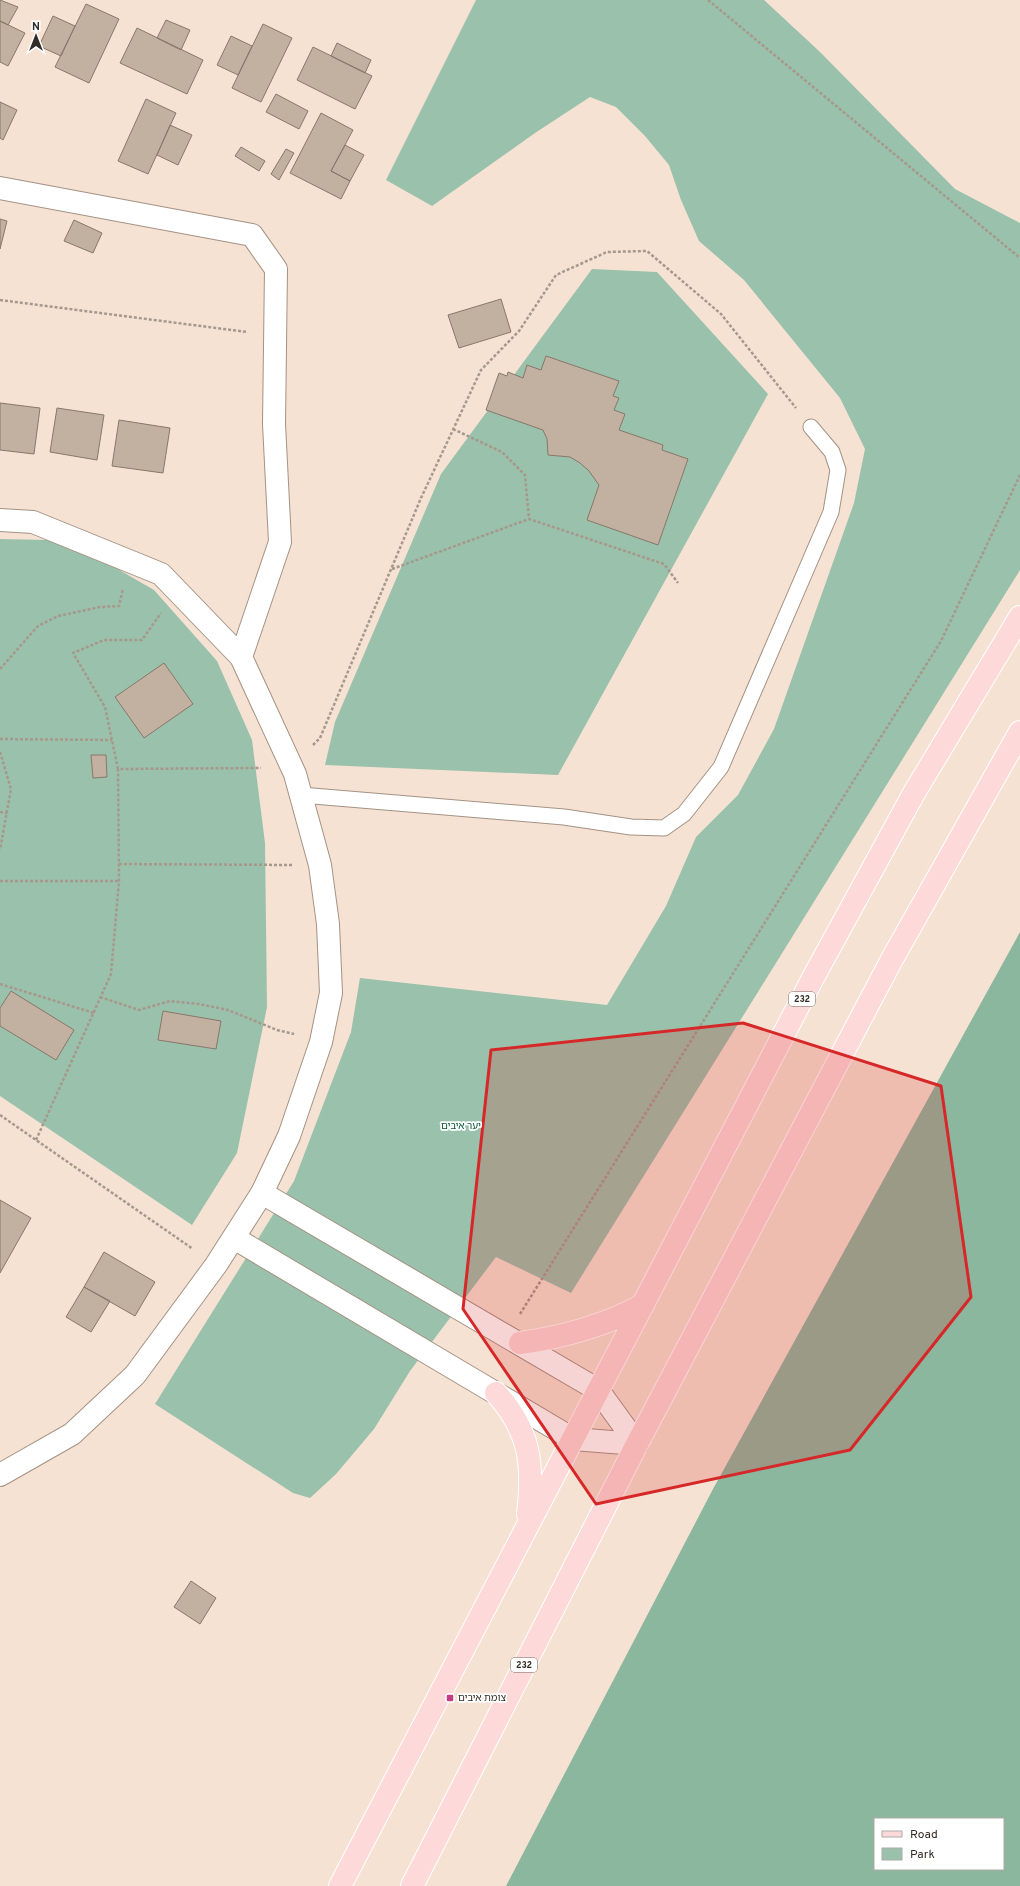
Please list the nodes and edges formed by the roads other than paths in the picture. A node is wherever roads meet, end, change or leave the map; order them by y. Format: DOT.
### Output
graph roads {
  1 [pos="0,188"];
  2 [pos="811,427"];
  3 [pos="0,520"];
  4 [pos="1020,617"];
  5 [pos="241,657"];
  6 [pos="1020,732"];
  7 [pos="301,795"];
  8 [pos="262,1193"];
  9 [pos="234,1238"];
  10 [pos="643,1305"];
  11 [pos="513,1340"];
  12 [pos="598,1390"];
  13 [pos="496,1393"];
  14 [pos="573,1439"];
  15 [pos="637,1444"];
  16 [pos="0,1475"];
  17 [pos="527,1525"];
  18 [pos="340,1886"];
  19 [pos="412,1886"];
  1 -- 5 [label="street"];
  2 -- 7 [label="lane"];
  3 -- 5 [label="street"];
  4 -- 10 [label="main road, 232"];
  5 -- 7 [label="street"];
  6 -- 15 [label="main road, 232"];
  7 -- 8 [label="street"];
  8 -- 9 [label="street"];
  8 -- 11 [label="street"];
  9 -- 13 [label="street"];
  9 -- 16 [label="street"];
  10 -- 11 [label="main road"];
  10 -- 12 [label="main road, 232"];
  11 -- 12 [label="street"];
  12 -- 14 [label="main road, 232"];
  12 -- 15 [label="street"];
  13 -- 14 [label="street"];
  13 -- 17 [label="main road"];
  14 -- 15 [label="street"];
  14 -- 17 [label="main road, 232"];
  15 -- 19 [label="main road, 232"];
  17 -- 18 [label="main road, 232"];
}
